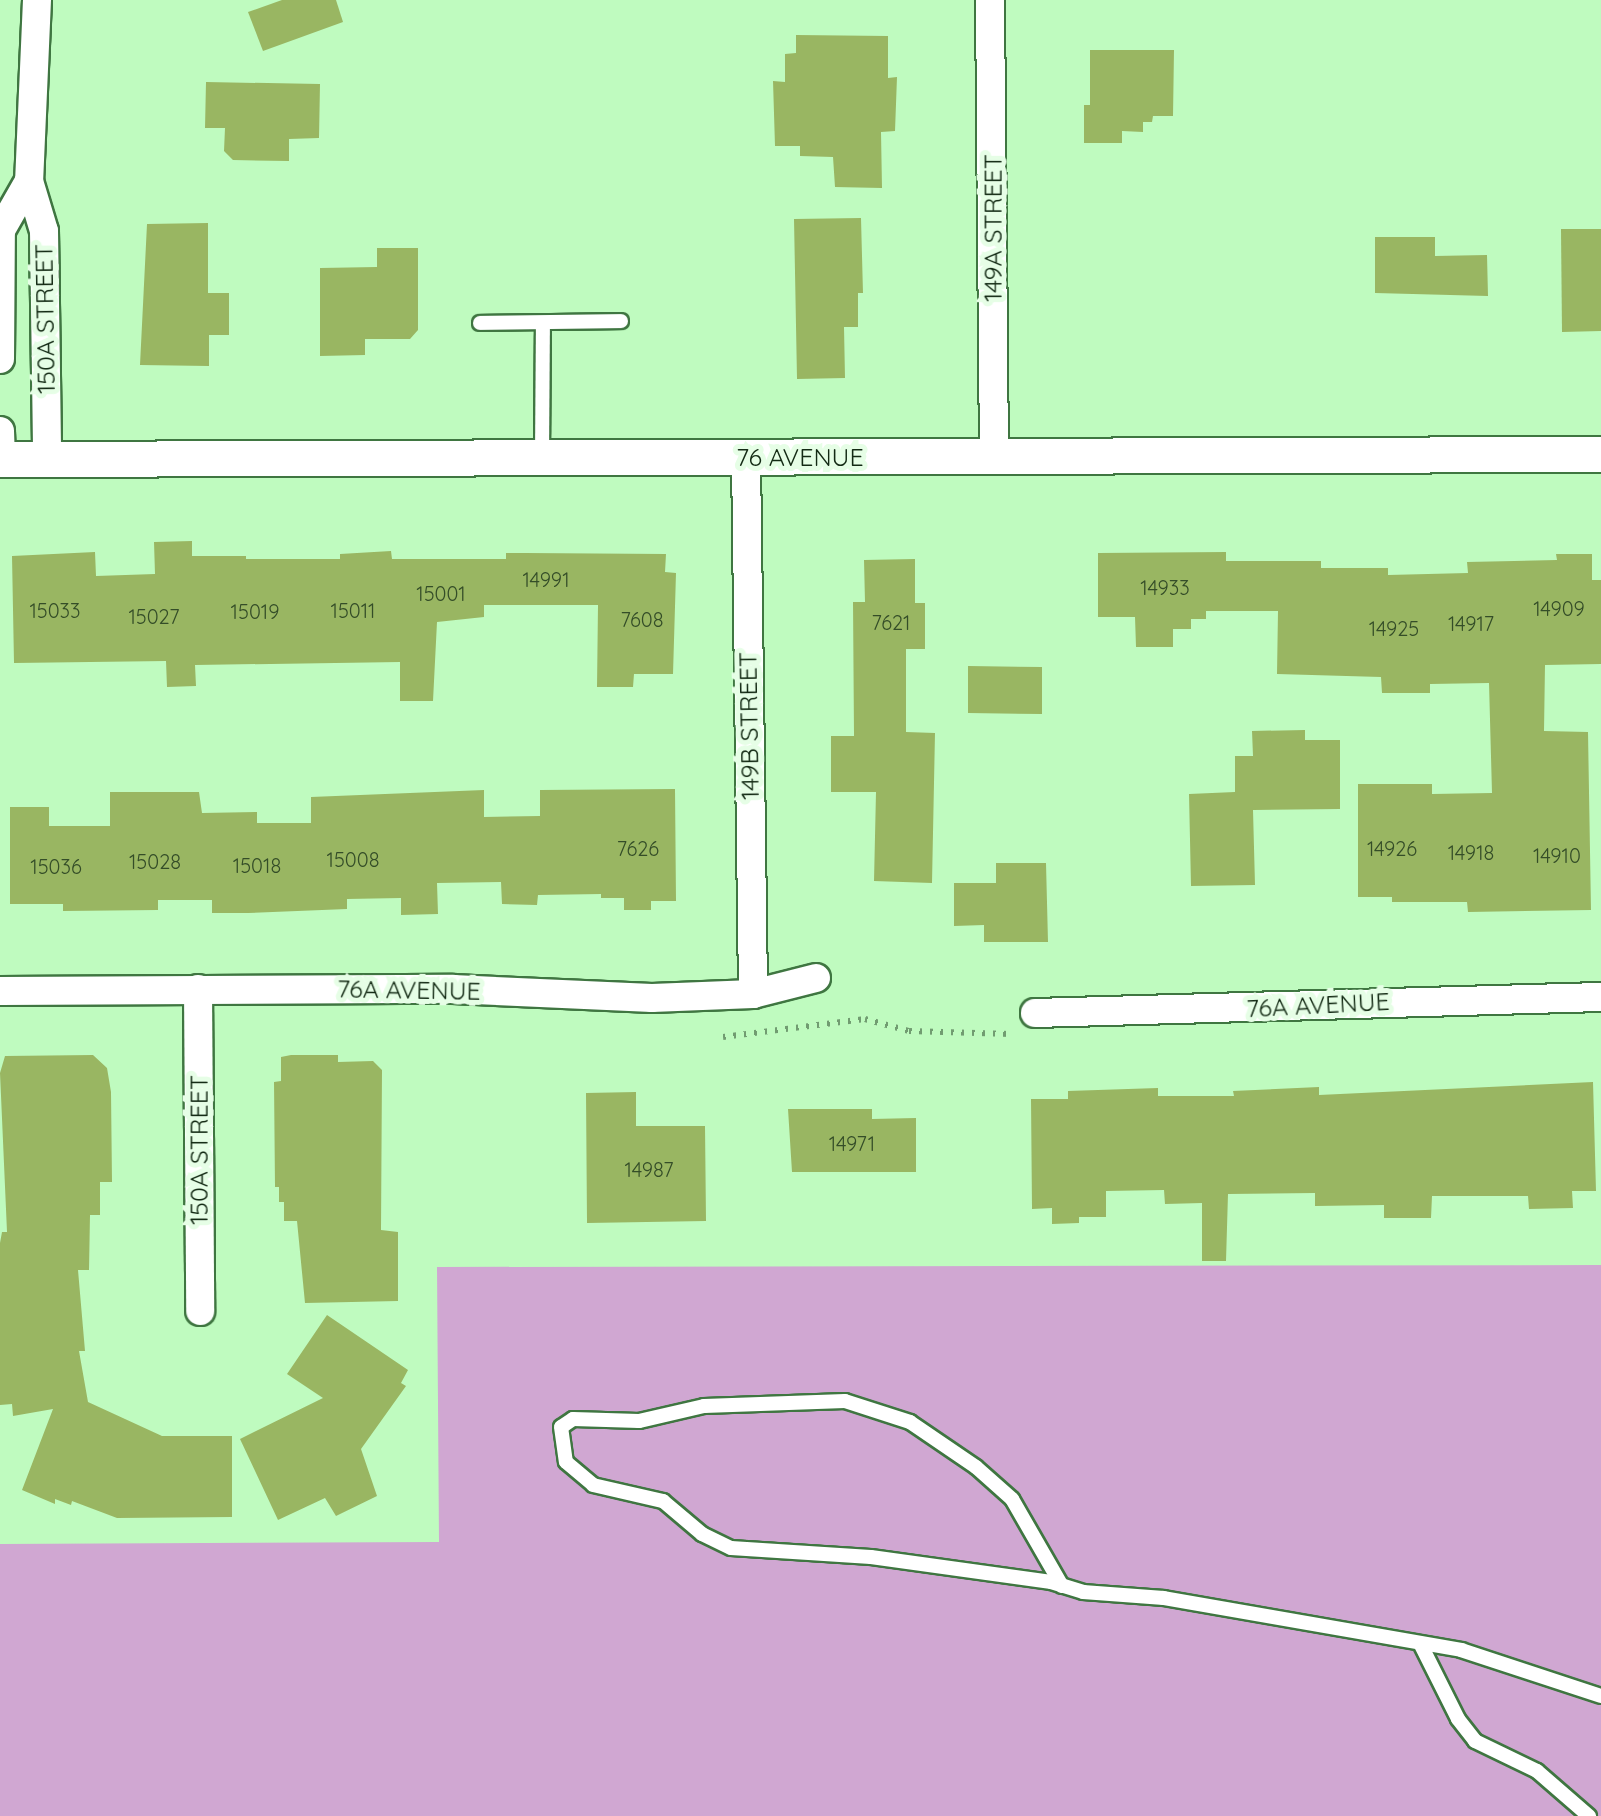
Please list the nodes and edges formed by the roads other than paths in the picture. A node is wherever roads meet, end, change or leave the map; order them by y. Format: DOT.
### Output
graph roads {
  1 [pos="38,0"];
  2 [pos="990,0"];
  3 [pos="29,180"];
  4 [pos="622,321"];
  5 [pos="543,322"];
  6 [pos="480,323"];
  7 [pos="0,359"];
  8 [pos="0,431"];
  9 [pos="1601,454"];
  10 [pos="994,456"];
  11 [pos="542,457"];
  12 [pos="746,457"];
  13 [pos="0,459"];
  14 [pos="47,459"];
  15 [pos="816,978"];
  16 [pos="198,989"];
  17 [pos="0,991"];
  18 [pos="753,994"];
  19 [pos="1601,997"];
  20 [pos="1025,1023"];
  21 [pos="200,1310"];
  22 [pos="1062,1586"];
  23 [pos="1421,1645"];
  24 [pos="1601,1696"];
  25 [pos="1589,1816"];
  1 -- 3 [label="street, 150A STREET"];
  2 -- 10 [label="street, 149A STREET"];
  3 -- 7 [label="street, 150A STREET"];
  3 -- 14 [label="street, 150A STREET"];
  4 -- 5 [label="lane"];
  5 -- 6 [label="lane"];
  5 -- 11 [label="lane"];
  8 -- 13 [label="street"];
  9 -- 10 [label="street, 76 AVENUE"];
  10 -- 12 [label="street, 76 AVENUE"];
  11 -- 12 [label="street, 76 AVENUE"];
  11 -- 14 [label="street, 76 AVENUE"];
  12 -- 18 [label="street, 149B STREET"];
  13 -- 14 [label="street, 76 AVENUE"];
  15 -- 18 [label="street, 76A AVENUE"];
  16 -- 17 [label="street, 76A AVENUE"];
  16 -- 18 [label="street, 76A AVENUE"];
  16 -- 21 [label="street, 150A STREET"];
  19 -- 20 [label="street, 76A AVENUE"];
  22 -- 22 [label="lane"];
  22 -- 23 [label="lane"];
  23 -- 24 [label="lane"];
  23 -- 25 [label="lane"];
}
